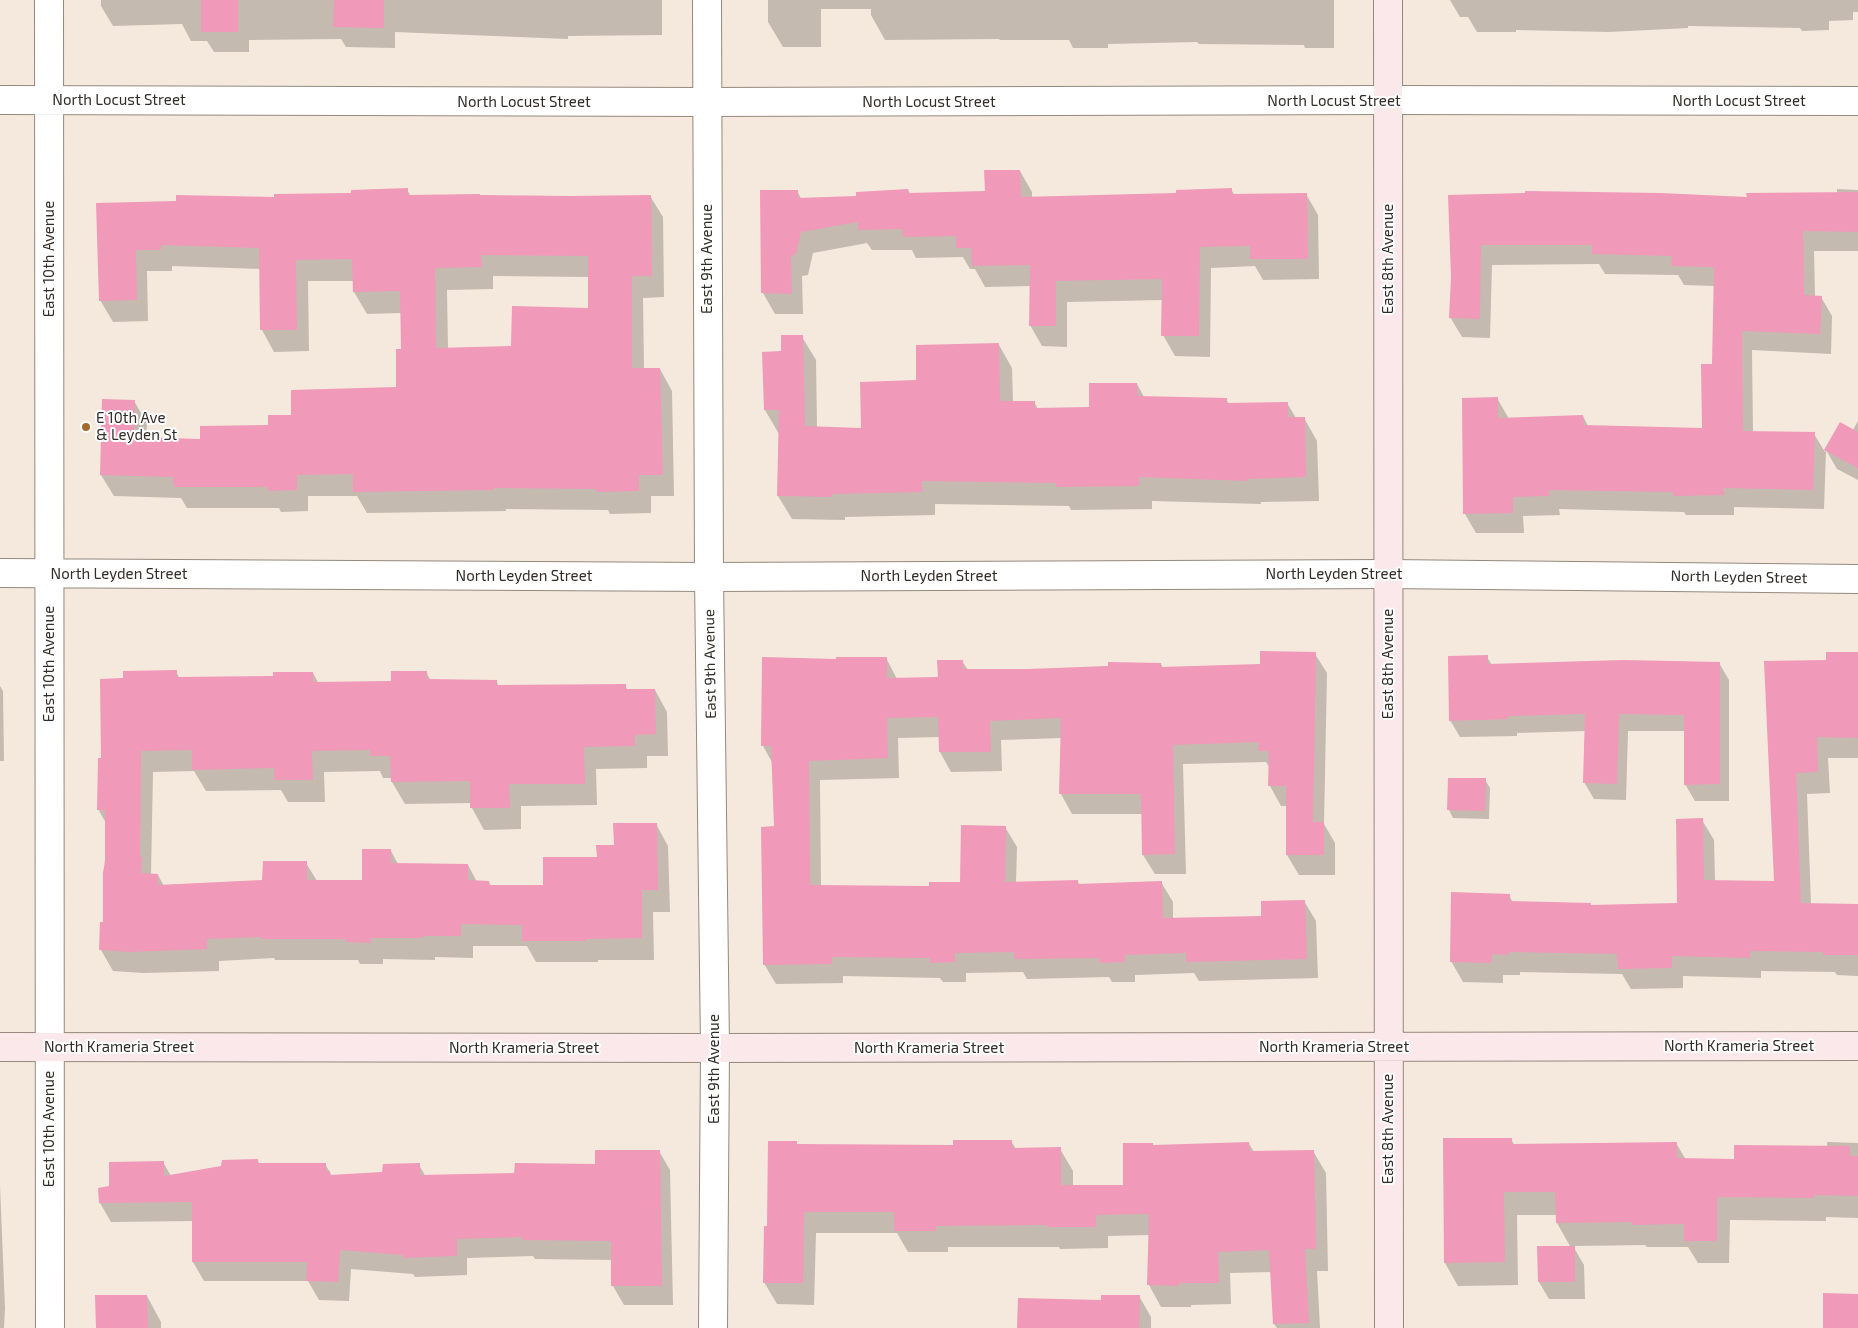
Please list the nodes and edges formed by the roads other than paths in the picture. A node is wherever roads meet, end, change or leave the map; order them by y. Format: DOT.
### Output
graph roads {
  1 [pos="49,0"];
  2 [pos="707,0"];
  3 [pos="1388,0"];
  4 [pos="48,99"];
  5 [pos="0,100"];
  6 [pos="1388,100"];
  7 [pos="706,102"];
  8 [pos="1858,102"];
  9 [pos="0,573"];
  10 [pos="49,573"];
  11 [pos="1388,574"];
  12 [pos="709,577"];
  13 [pos="1858,579"];
  14 [pos="1858,1046"];
  15 [pos="0,1047"];
  16 [pos="49,1047"];
  17 [pos="1388,1047"];
  18 [pos="715,1048"];
  19 [pos="50,1328"];
  20 [pos="713,1328"];
  21 [pos="1388,1328"];
  1 -- 4 [label="street, East 10th Avenue"];
  2 -- 7 [label="street, East 9th Avenue"];
  3 -- 6 [label="street, East 8th Avenue"];
  4 -- 5 [label="street, North Locust Street"];
  4 -- 7 [label="street, North Locust Street"];
  4 -- 10 [label="street, East 10th Avenue"];
  6 -- 7 [label="street, North Locust Street"];
  6 -- 8 [label="street, North Locust Street"];
  6 -- 11 [label="street, East 8th Avenue"];
  7 -- 12 [label="street, East 9th Avenue"];
  9 -- 10 [label="street, North Leyden Street"];
  10 -- 12 [label="street, North Leyden Street"];
  10 -- 16 [label="street, East 10th Avenue"];
  11 -- 12 [label="street, North Leyden Street"];
  11 -- 13 [label="street, North Leyden Street"];
  11 -- 17 [label="street, East 8th Avenue"];
  12 -- 18 [label="street, East 9th Avenue"];
  14 -- 17 [label="street, North Krameria Street"];
  15 -- 16 [label="street, North Krameria Street"];
  16 -- 18 [label="street, North Krameria Street"];
  16 -- 19 [label="street, East 10th Avenue"];
  17 -- 18 [label="street, North Krameria Street"];
  17 -- 21 [label="street, East 8th Avenue"];
  18 -- 20 [label="street, East 9th Avenue"];
}
